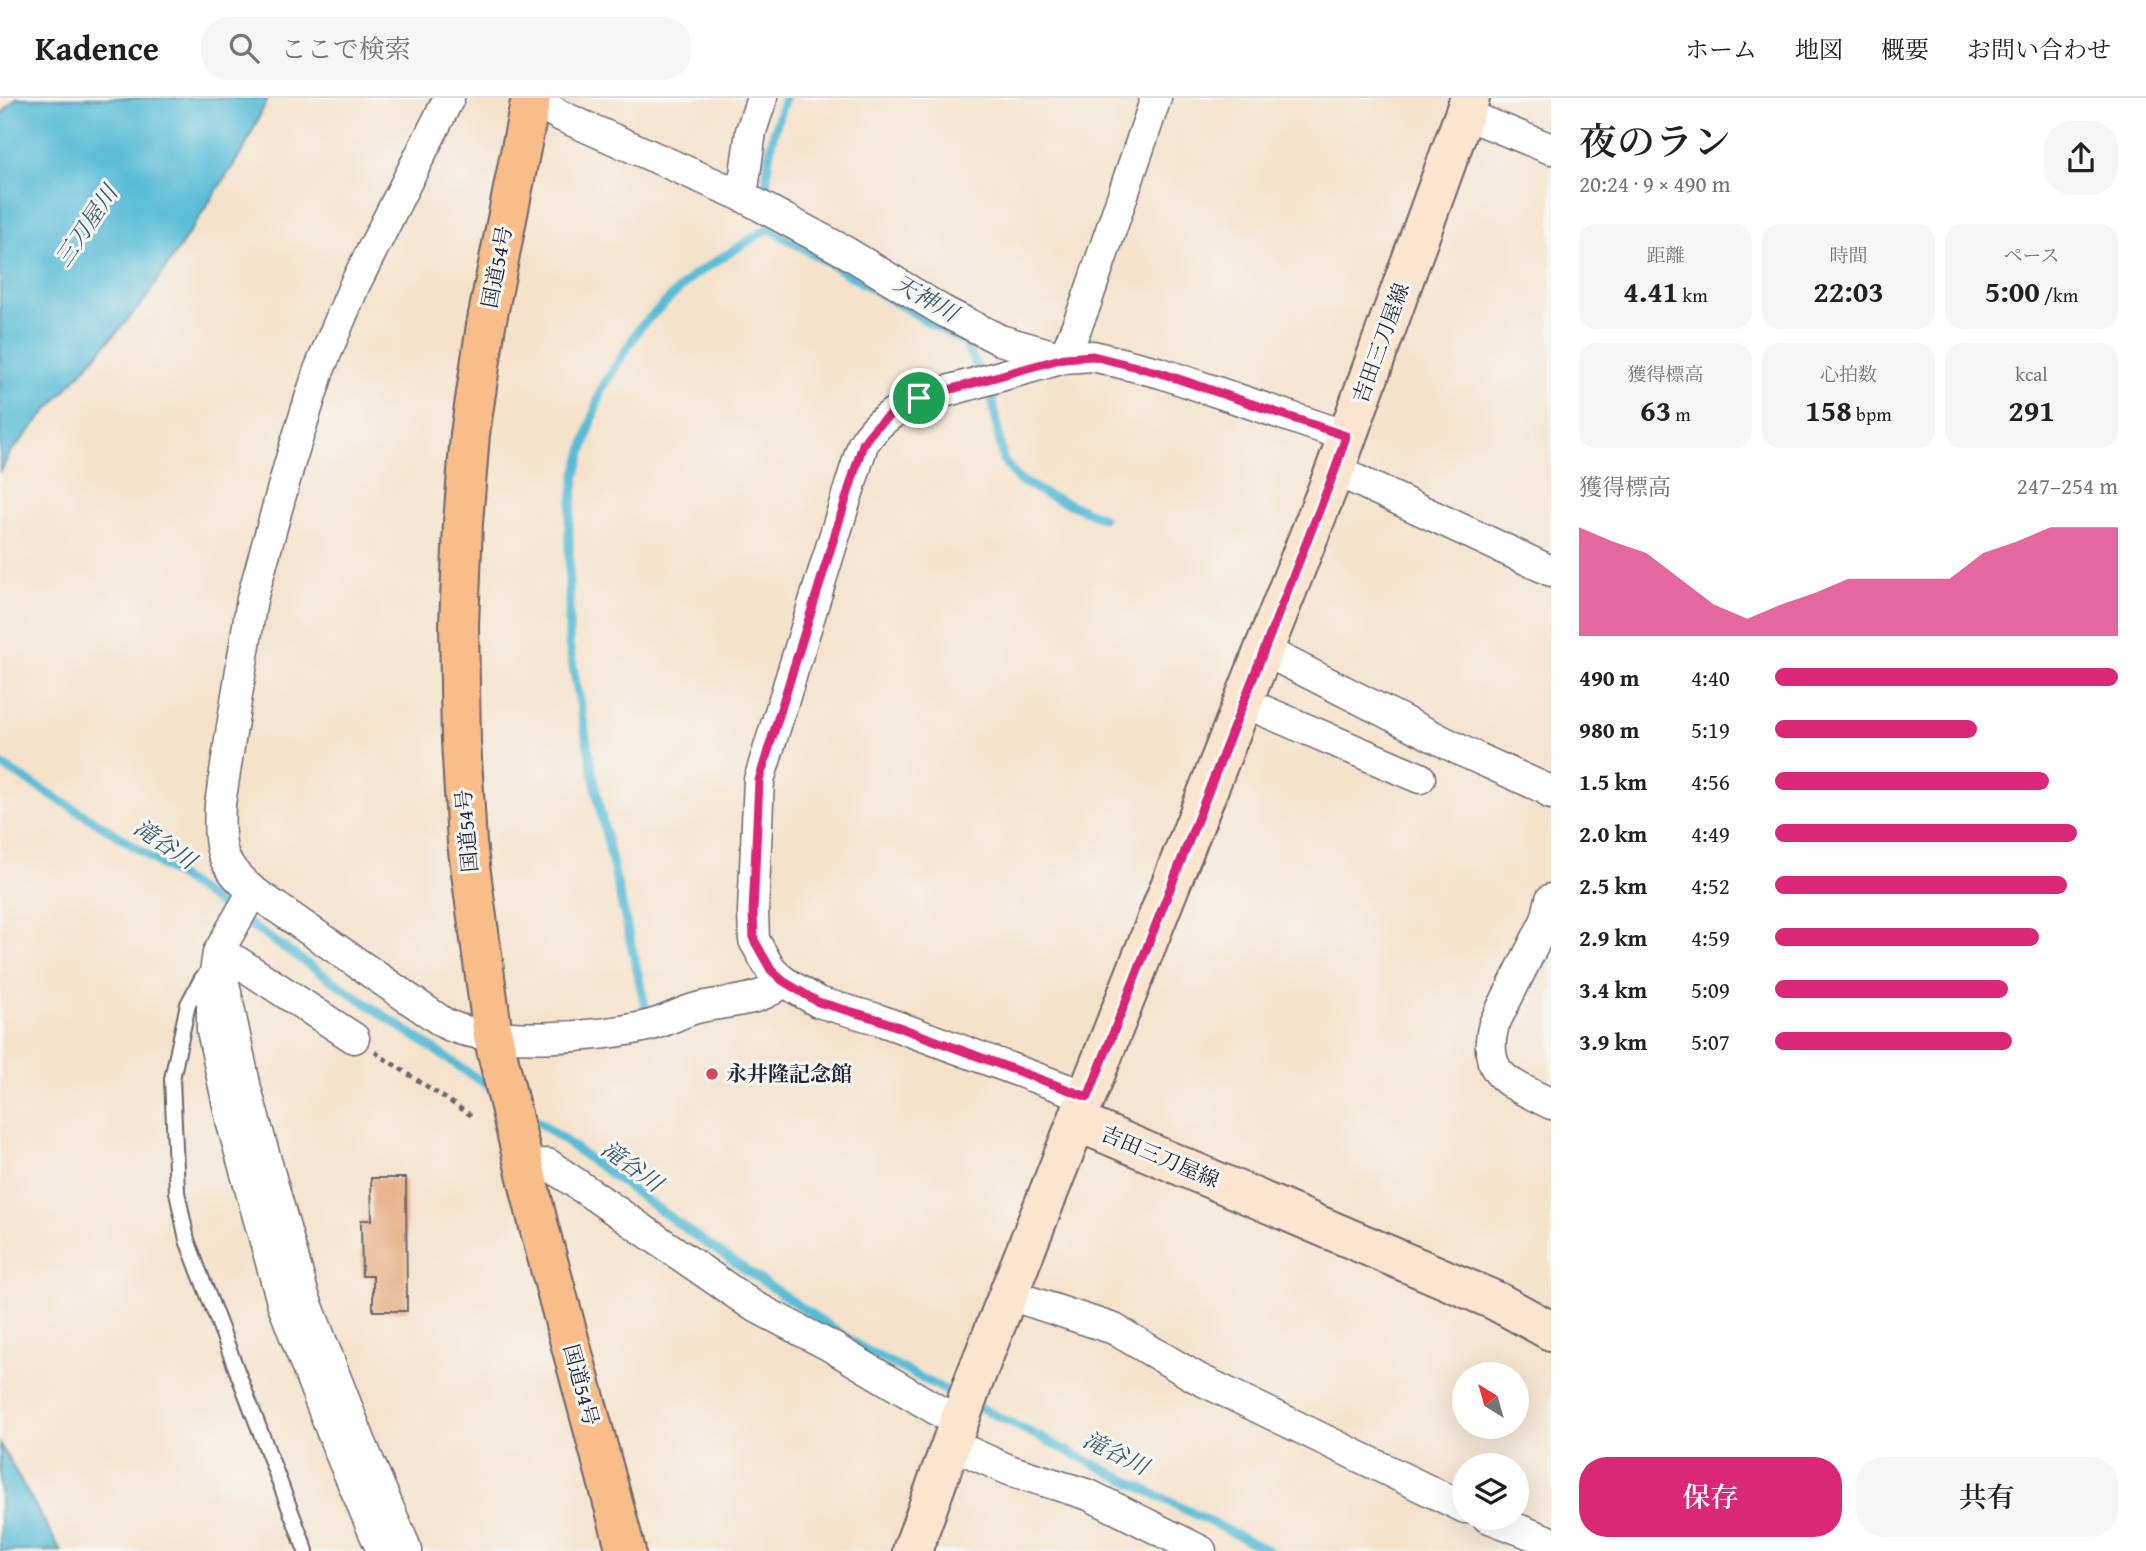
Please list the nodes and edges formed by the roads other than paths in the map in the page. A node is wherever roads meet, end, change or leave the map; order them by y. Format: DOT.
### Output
graph roads {
  1 [pos="449,98"];
  2 [pos="532,98"];
  3 [pos="762,98"];
  4 [pos="1156,98"];
  5 [pos="1467,106"];
  6 [pos="1551,149"];
  7 [pos="743,195"];
  8 [pos="1064,358"];
  9 [pos="1341,453"];
  10 [pos="1551,571"];
  11 [pos="1263,650"];
  12 [pos="1243,702"];
  13 [pos="1420,778"];
  14 [pos="1551,794"];
  15 [pos="249,897"];
  16 [pos="1551,899"];
  17 [pos="221,950"];
  18 [pos="783,981"];
  19 [pos="493,1036"];
  20 [pos="354,1038"];
  21 [pos="1551,1104"];
  22 [pos="1083,1109"];
  23 [pos="524,1166"];
  24 [pos="1010,1295"];
  25 [pos="1551,1331"];
  26 [pos="955,1433"];
  27 [pos="1452,1502"];
  28 [pos="1520,1530"];
  29 [pos="1551,1542"];
  30 [pos="306,1551"];
  31 [pos="382,1551"];
  32 [pos="407,1551"];
  33 [pos="626,1551"];
  34 [pos="912,1551"];
  35 [pos="1201,1551"];
  1 -- 15 [label="street"];
  2 -- 7 [label="street"];
  2 -- 19 [label="highway, 国道54号"];
  3 -- 7 [label="street"];
  4 -- 8 [label="street"];
  5 -- 6 [label="street"];
  5 -- 9 [label="main road, 吉田三刀屋線"];
  7 -- 8 [label="street"];
  8 -- 9 [label="street"];
  8 -- 18 [label="street"];
  9 -- 10 [label="street"];
  9 -- 11 [label="main road, 吉田三刀屋線"];
  11 -- 12 [label="main road, 吉田三刀屋線"];
  11 -- 14 [label="street"];
  12 -- 13 [label="street"];
  12 -- 22 [label="main road, 吉田三刀屋線"];
  15 -- 17 [label="street"];
  15 -- 19 [label="street"];
  16 -- 21 [label="street"];
  17 -- 20 [label="street"];
  17 -- 30 [label="lane"];
  17 -- 31 [label="street"];
  17 -- 32 [label="street"];
  18 -- 19 [label="street"];
  18 -- 22 [label="street"];
  19 -- 23 [label="highway, 国道54号"];
  22 -- 24 [label="main road"];
  22 -- 25 [label="main road, 吉田三刀屋線"];
  23 -- 26 [label="street"];
  23 -- 33 [label="highway, 国道54号"];
  24 -- 26 [label="main road"];
  24 -- 27 [label="street"];
  26 -- 34 [label="main road"];
  26 -- 35 [label="street"];
  28 -- 29 [label="street"];
}
